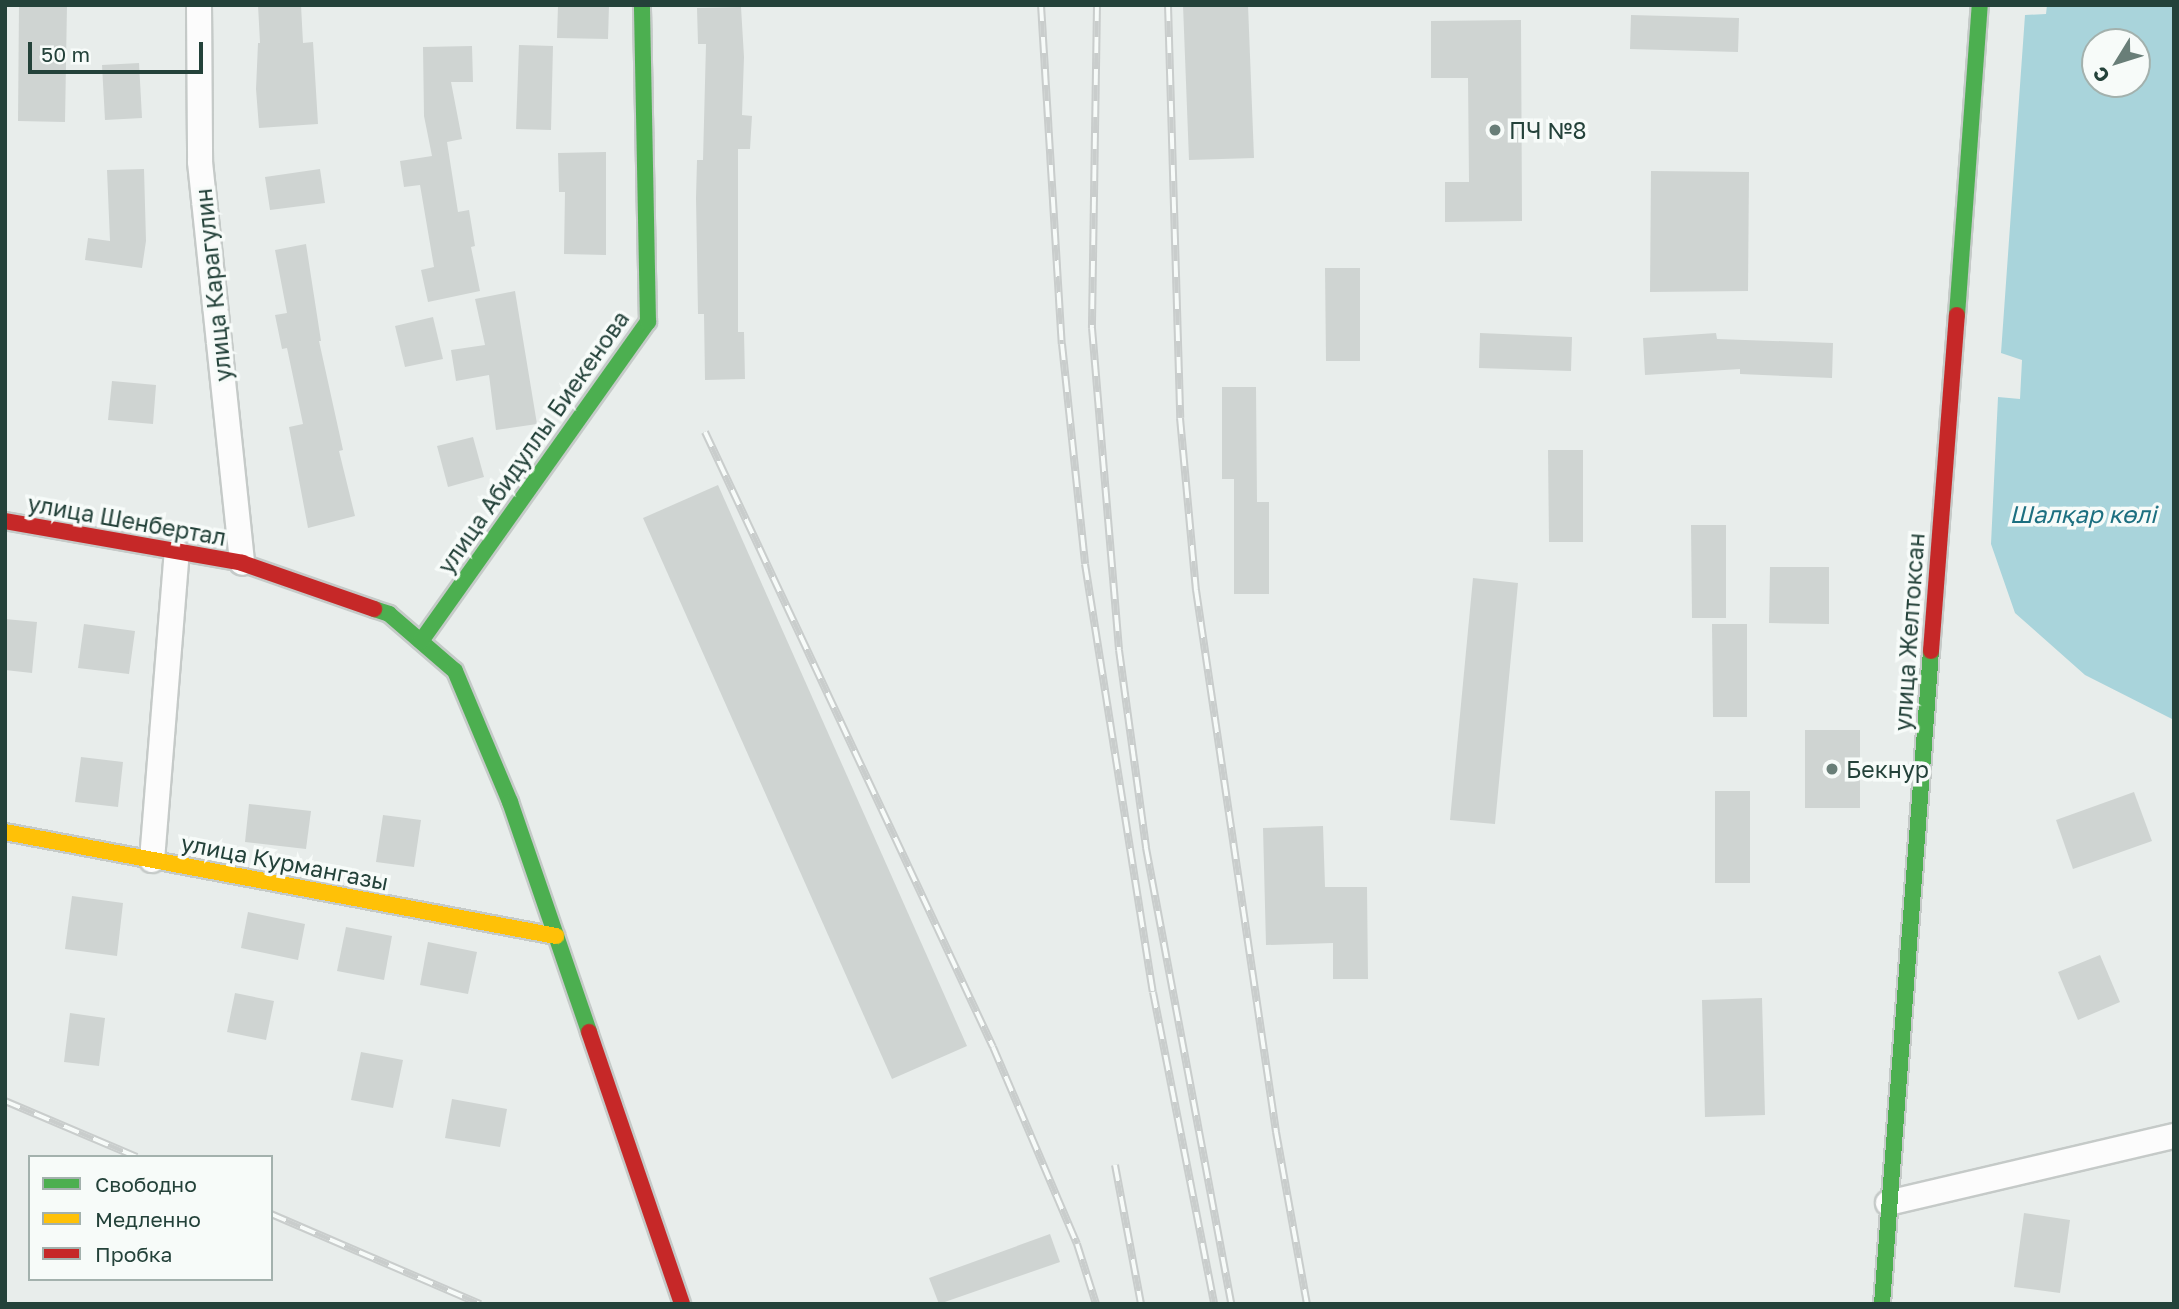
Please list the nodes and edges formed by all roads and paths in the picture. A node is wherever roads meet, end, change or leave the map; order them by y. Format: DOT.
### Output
graph roads {
  1 [pos="200,5"];
  2 [pos="642,5"];
  3 [pos="1980,5"];
  4 [pos="5,521"];
  5 [pos="177,552"];
  6 [pos="242,563"];
  7 [pos="421,641"];
  8 [pos="5,832"];
  9 [pos="152,860"];
  10 [pos="556,936"];
  11 [pos="2174,1136"];
  12 [pos="1888,1203"];
  13 [pos="682,1304"];
  14 [pos="1881,1304"];
  1 -- 6 [label="street, улица Карагулин"];
  2 -- 7 [label="street, улица Абидуллы Биекенова"];
  3 -- 12 [label="street, улица Желтоксан"];
  4 -- 5 [label="street, улица Шенбертал"];
  5 -- 6 [label="street, улица Шенбертал"];
  5 -- 9 [label="street"];
  6 -- 7 [label="street, улица Шенбертал"];
  7 -- 10 [label="street, улица Шенбертал"];
  8 -- 9 [label="street, улица Курмангазы"];
  9 -- 10 [label="street, улица Курмангазы"];
  10 -- 13 [label="street, улица Шенбертал"];
  11 -- 12 [label="street"];
  12 -- 14 [label="street, улица Желтоксан"];
}
